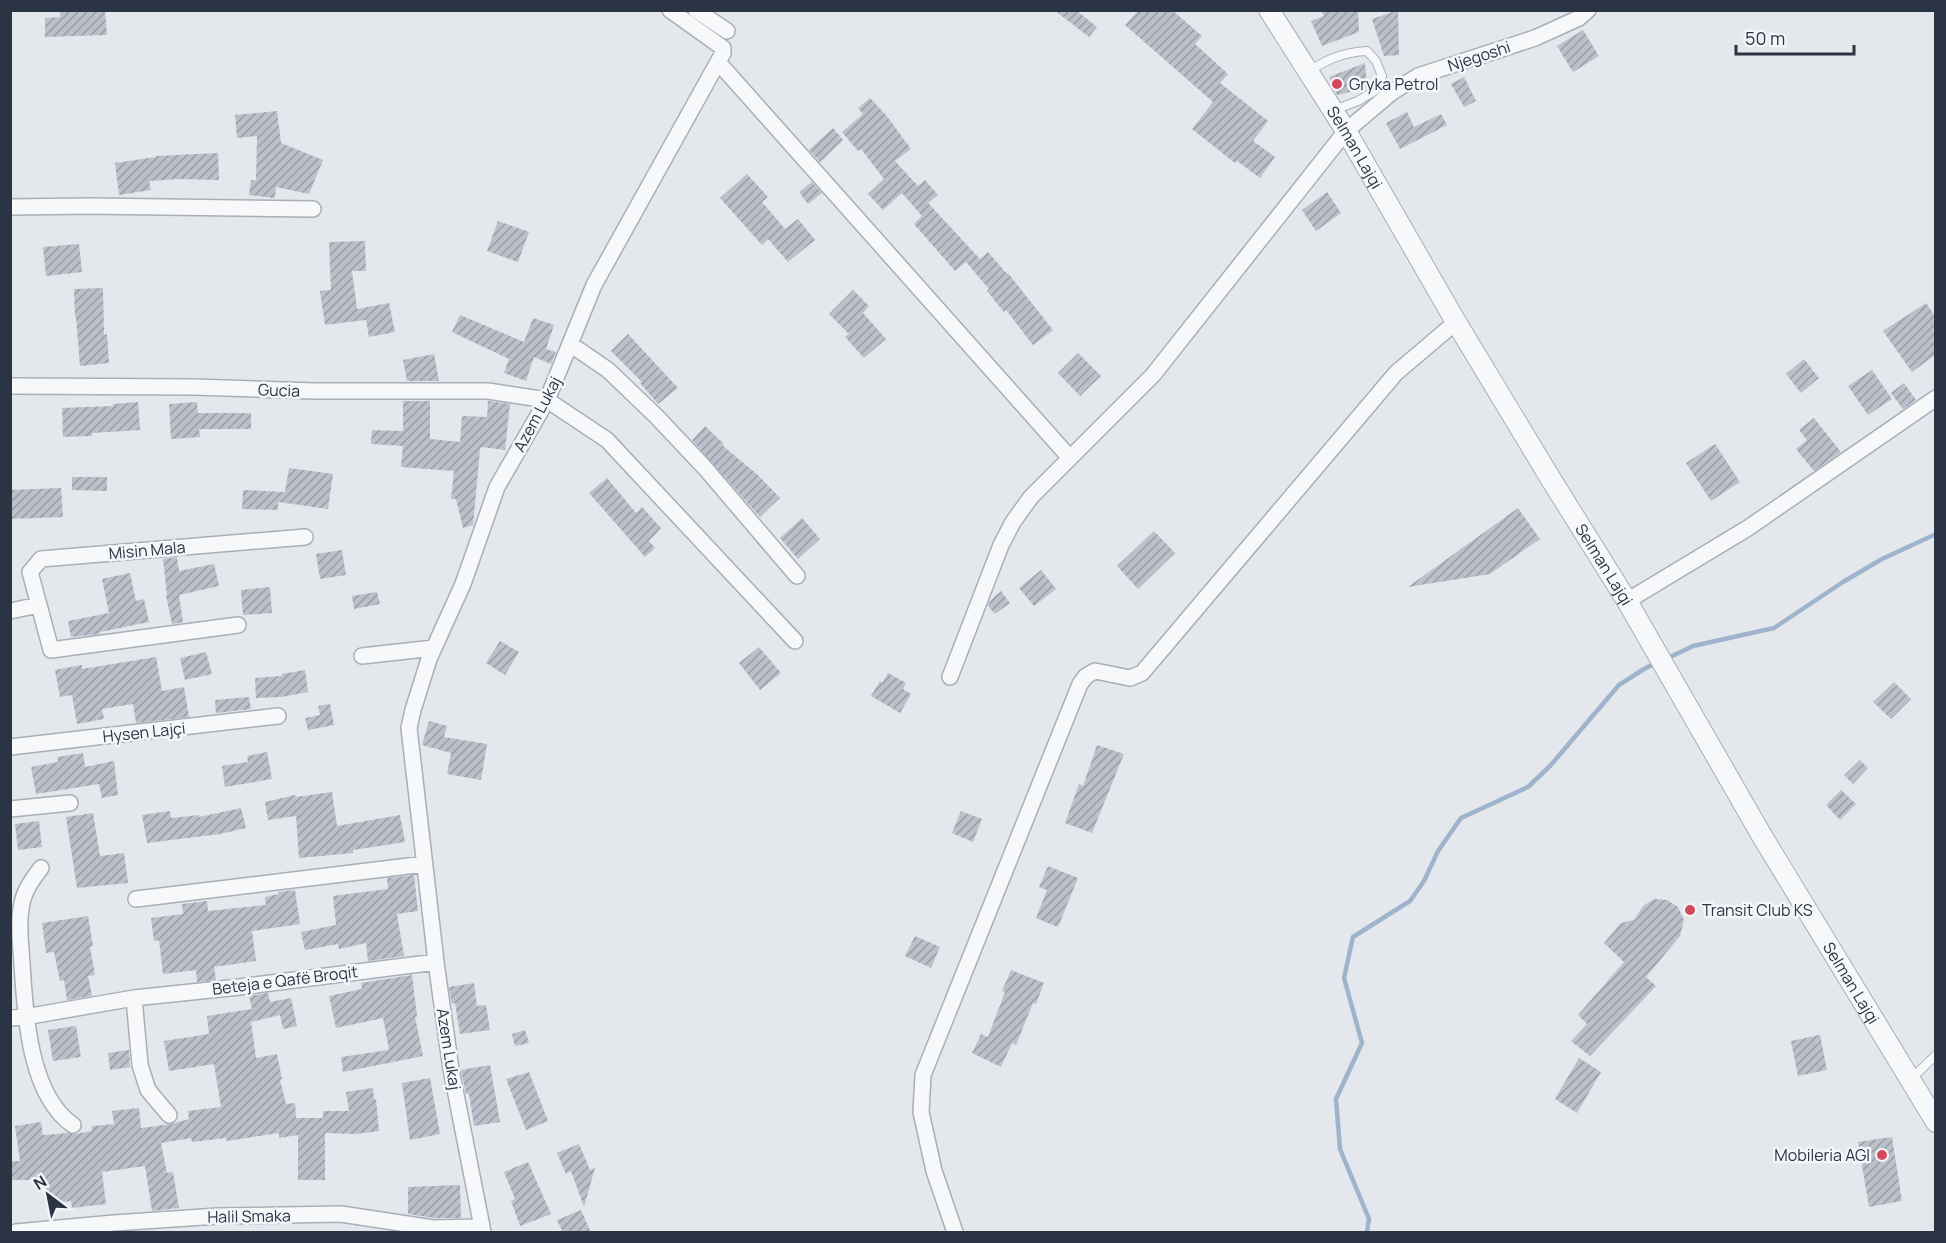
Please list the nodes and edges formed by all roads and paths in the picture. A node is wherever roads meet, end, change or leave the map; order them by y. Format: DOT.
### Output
graph roads {
  1 [pos="670,10"];
  2 [pos="696,10"];
  3 [pos="1269,10"];
  4 [pos="1588,10"];
  5 [pos="728,31"];
  6 [pos="718,62"];
  7 [pos="1308,72"];
  8 [pos="1333,111"];
  9 [pos="1346,131"];
  10 [pos="10,207"];
  11 [pos="313,208"];
  12 [pos="1456,322"];
  13 [pos="570,344"];
  14 [pos="10,386"];
  15 [pos="1935,398"];
  16 [pos="548,400"];
  17 [pos="1070,458"];
  18 [pos="305,537"];
  19 [pos="797,576"];
  20 [pos="1627,601"];
  21 [pos="39,605"];
  22 [pos="10,611"];
  23 [pos="238,625"];
  24 [pos="795,641"];
  25 [pos="434,648"];
  26 [pos="362,656"];
  27 [pos="950,677"];
  28 [pos="278,716"];
  29 [pos="10,747"];
  30 [pos="70,803"];
  31 [pos="10,809"];
  32 [pos="425,864"];
  33 [pos="41,868"];
  34 [pos="136,899"];
  35 [pos="436,962"];
  36 [pos="134,998"];
  37 [pos="18,1018"];
  38 [pos="1935,1055"];
  39 [pos="1910,1079"];
  40 [pos="169,1115"];
  41 [pos="1935,1122"];
  42 [pos="73,1125"];
  43 [pos="483,1230"];
  44 [pos="16,1233"];
  45 [pos="955,1233"];
  1 -- 6 [label="street"];
  2 -- 5 [label="street"];
  3 -- 7 [label="street, Selman Lajqi"];
  4 -- 9 [label="street, Njegoshi"];
  6 -- 13 [label="street, Azem Lukaj"];
  6 -- 17 [label="street"];
  7 -- 8 [label="street, Selman Lajqi"];
  7 -- 8 [label="lane"];
  8 -- 9 [label="street, Selman Lajqi"];
  9 -- 12 [label="street, Selman Lajqi"];
  9 -- 17 [label="street, Njegoshi"];
  10 -- 11 [label="street"];
  12 -- 20 [label="street, Selman Lajqi"];
  12 -- 45 [label="street"];
  13 -- 16 [label="street, Azem Lukaj"];
  13 -- 19 [label="street"];
  14 -- 16 [label="street, Gucia"];
  15 -- 20 [label="street"];
  16 -- 24 [label="street"];
  16 -- 25 [label="street, Azem Lukaj"];
  17 -- 27 [label="street, Njegoshi"];
  18 -- 21 [label="street, Misin Mala"];
  20 -- 39 [label="street, Selman Lajqi"];
  21 -- 22 [label="street"];
  21 -- 23 [label="street, Misin Mala"];
  25 -- 26 [label="street"];
  25 -- 32 [label="street, Azem Lukaj"];
  28 -- 29 [label="street, Hysen Lajçi"];
  30 -- 31 [label="street"];
  32 -- 34 [label="street"];
  32 -- 35 [label="street, Azem Lukaj"];
  33 -- 37 [label="street"];
  35 -- 36 [label="street, Beteja e Qafë Broqit"];
  35 -- 43 [label="street, Azem Lukaj"];
  36 -- 37 [label="street, Beteja e Qafë Broqit"];
  36 -- 40 [label="street"];
  37 -- 42 [label="street"];
  38 -- 39 [label="lane"];
  39 -- 41 [label="street, Selman Lajqi"];
  43 -- 44 [label="street, Halil Smaka"];
}
